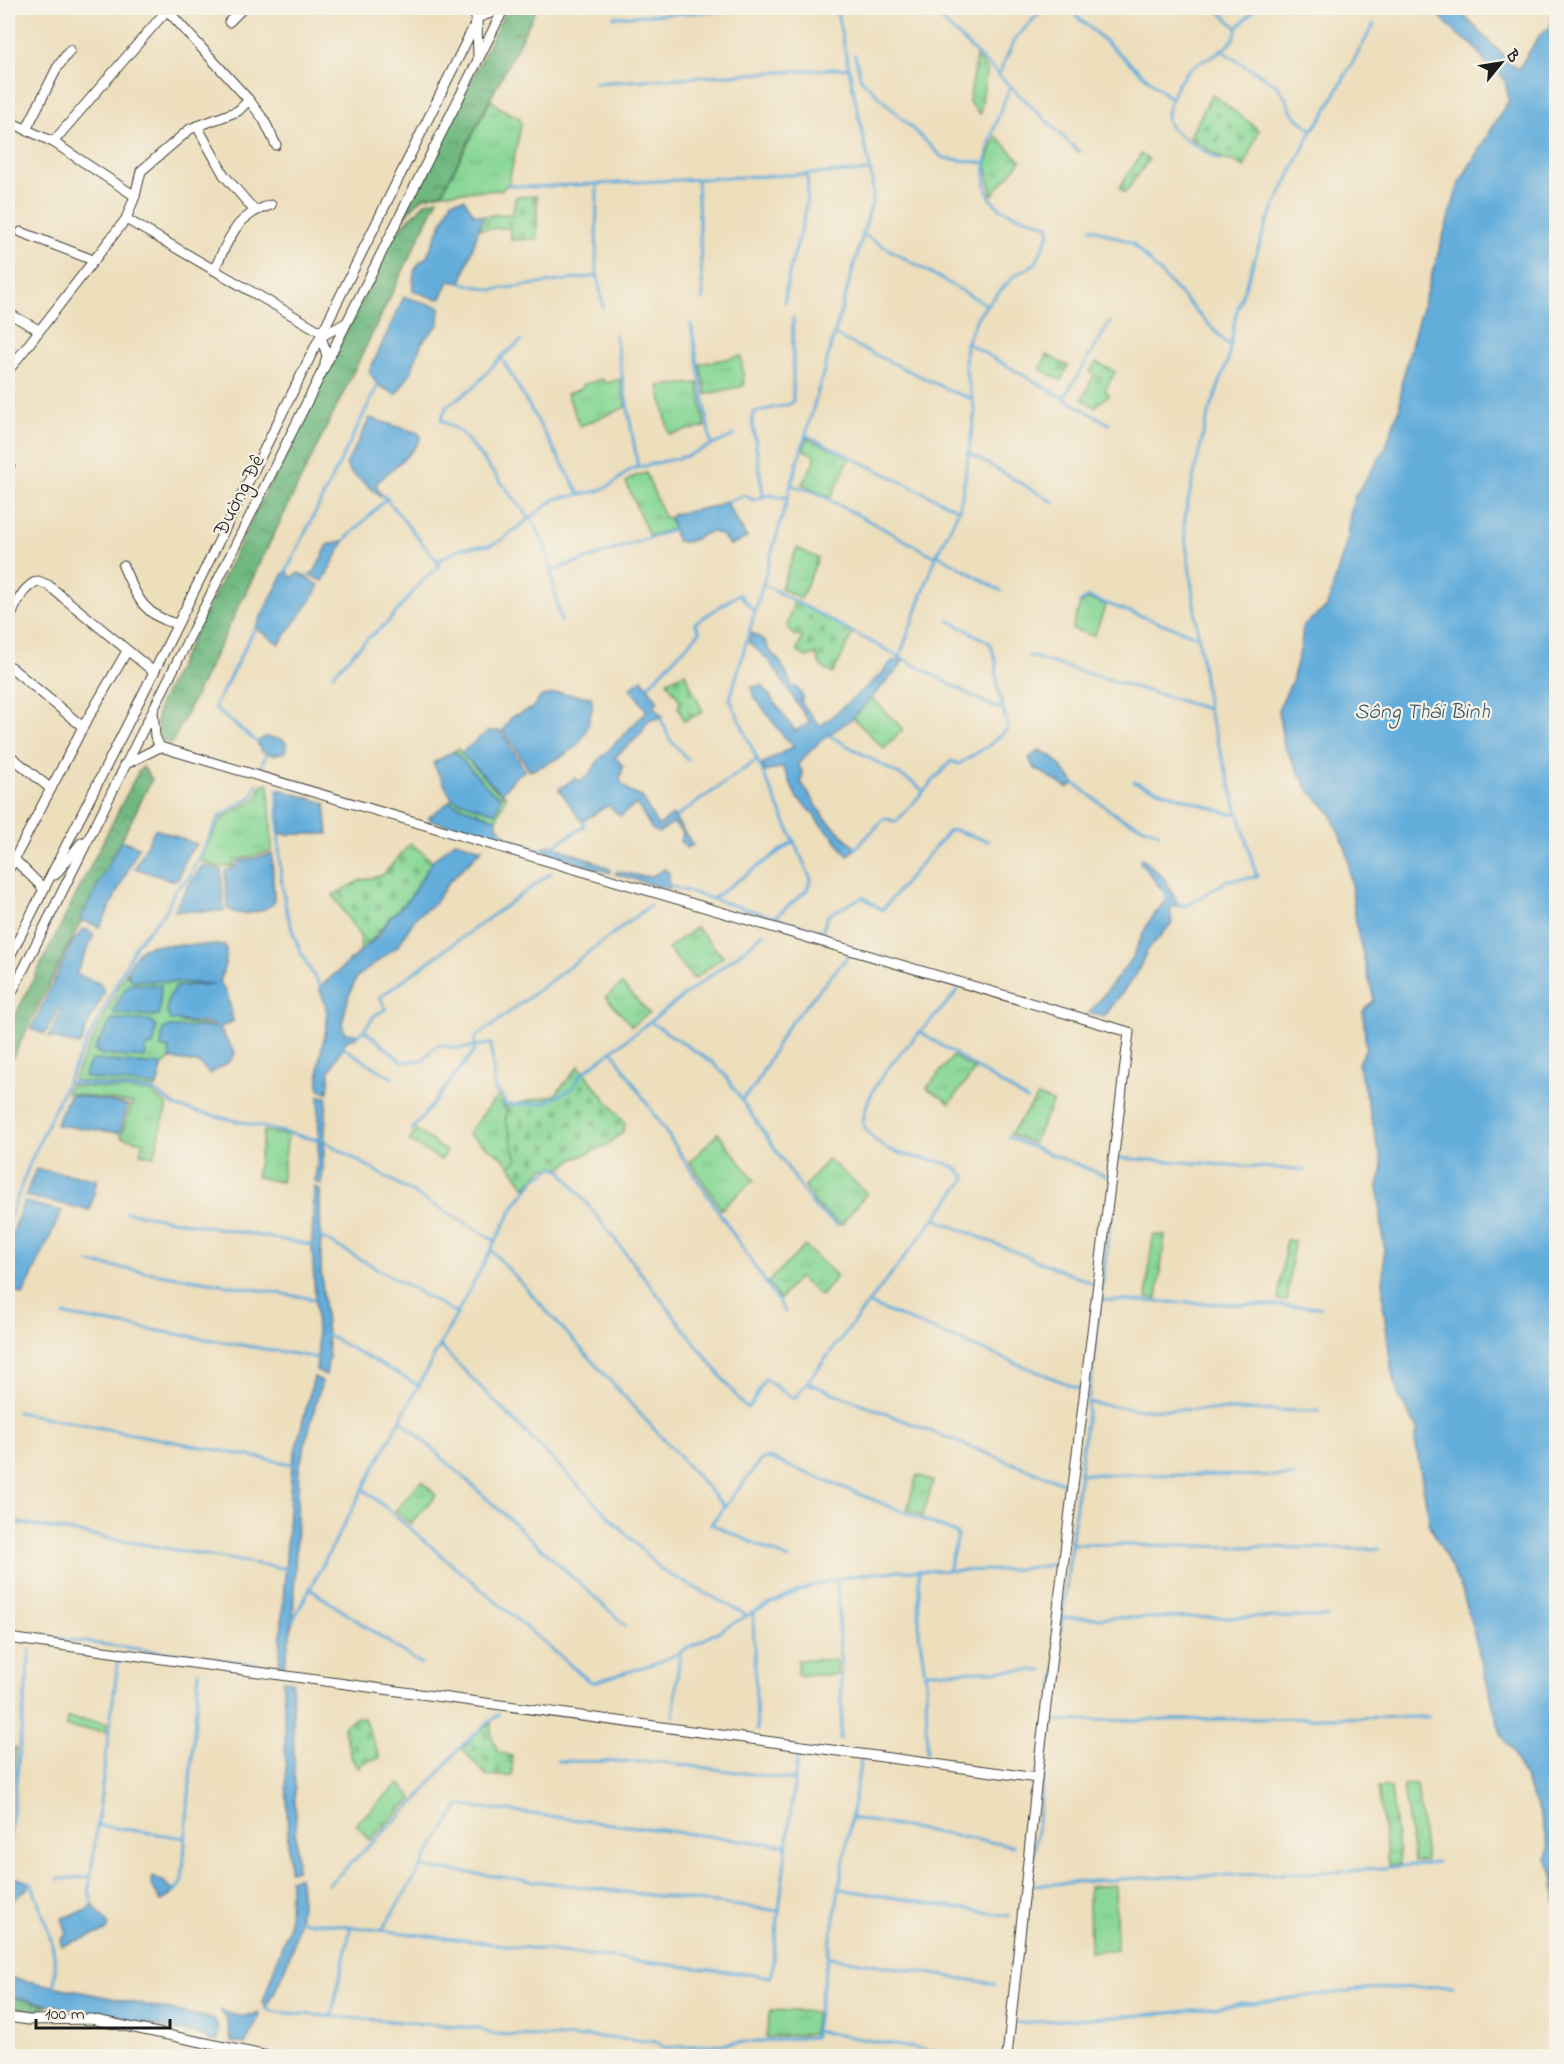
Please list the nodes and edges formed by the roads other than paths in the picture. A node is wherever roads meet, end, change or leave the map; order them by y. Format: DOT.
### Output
graph roads {
  1 [pos="243,8"];
  2 [pos="471,8"];
  3 [pos="483,8"];
  4 [pos="504,8"];
  5 [pos="165,9"];
  6 [pos="477,18"];
  7 [pos="229,22"];
  8 [pos="70,50"];
  9 [pos="478,59"];
  10 [pos="249,100"];
  11 [pos="8,120"];
  12 [pos="197,126"];
  13 [pos="26,130"];
  14 [pos="53,142"];
  15 [pos="276,146"];
  16 [pos="135,196"];
  17 [pos="271,205"];
  18 [pos="254,210"];
  19 [pos="126,219"];
  20 [pos="21,232"];
  21 [pos="93,260"];
  22 [pos="214,270"];
  23 [pos="8,313"];
  24 [pos="348,322"];
  25 [pos="39,330"];
  26 [pos="322,335"];
  27 [pos="8,371"];
  28 [pos="318,380"];
  29 [pos="123,566"];
  30 [pos="8,622"];
  31 [pos="177,624"];
  32 [pos="127,651"];
  33 [pos="8,665"];
  34 [pos="154,672"];
  35 [pos="154,708"];
  36 [pos="82,727"];
  37 [pos="160,747"];
  38 [pos="8,754"];
  39 [pos="123,765"];
  40 [pos="51,789"];
  41 [pos="93,828"];
  42 [pos="11,856"];
  43 [pos="8,871"];
  44 [pos="44,888"];
  45 [pos="8,960"];
  46 [pos="8,1000"];
  47 [pos="8,1638"];
  48 [pos="1037,1778"];
  49 [pos="8,2017"];
  50 [pos="268,2056"];
  51 [pos="1007,2056"];
  1 -- 7 [label="street"];
  2 -- 6 [label="street"];
  3 -- 6 [label="street, Đường Đê"];
  4 -- 6 [label="street"];
  4 -- 9 [label="street, Đường Đê"];
  5 -- 10 [label="street"];
  5 -- 14 [label="street"];
  6 -- 9 [label="street"];
  6 -- 26 [label="street, Đường Đê"];
  8 -- 13 [label="street"];
  9 -- 24 [label="street, Đường Đê"];
  10 -- 12 [label="street"];
  10 -- 15 [label="street"];
  11 -- 13 [label="street"];
  12 -- 16 [label="street"];
  12 -- 18 [label="street"];
  13 -- 14 [label="street"];
  14 -- 16 [label="street"];
  16 -- 19 [label="street"];
  17 -- 18 [label="street"];
  18 -- 22 [label="street"];
  19 -- 21 [label="street"];
  19 -- 22 [label="street"];
  20 -- 21 [label="street"];
  21 -- 25 [label="street"];
  22 -- 26 [label="street"];
  23 -- 25 [label="street"];
  24 -- 26 [label="street"];
  24 -- 28 [label="street, Đường Đê"];
  25 -- 27 [label="street"];
  26 -- 28 [label="street"];
  26 -- 31 [label="street, Đường Đê"];
  28 -- 35 [label="street, Đường Đê"];
  29 -- 31 [label="street"];
  30 -- 32 [label="street"];
  31 -- 34 [label="street, Đường Đê"];
  32 -- 34 [label="street"];
  32 -- 36 [label="street"];
  33 -- 36 [label="street"];
  34 -- 44 [label="street, Đường Đê"];
  35 -- 37 [label="street"];
  35 -- 39 [label="street, Đường Đê"];
  36 -- 40 [label="street"];
  37 -- 39 [label="street"];
  37 -- 48 [label="street"];
  38 -- 40 [label="street"];
  39 -- 41 [label="street, Đường Đê"];
  40 -- 42 [label="street"];
  41 -- 44 [label="street"];
  41 -- 46 [label="street, Đường Đê"];
  42 -- 43 [label="street"];
  42 -- 44 [label="street"];
  44 -- 45 [label="street, Đường Đê"];
  47 -- 48 [label="street"];
  48 -- 51 [label="street"];
  49 -- 50 [label="street"];
}
